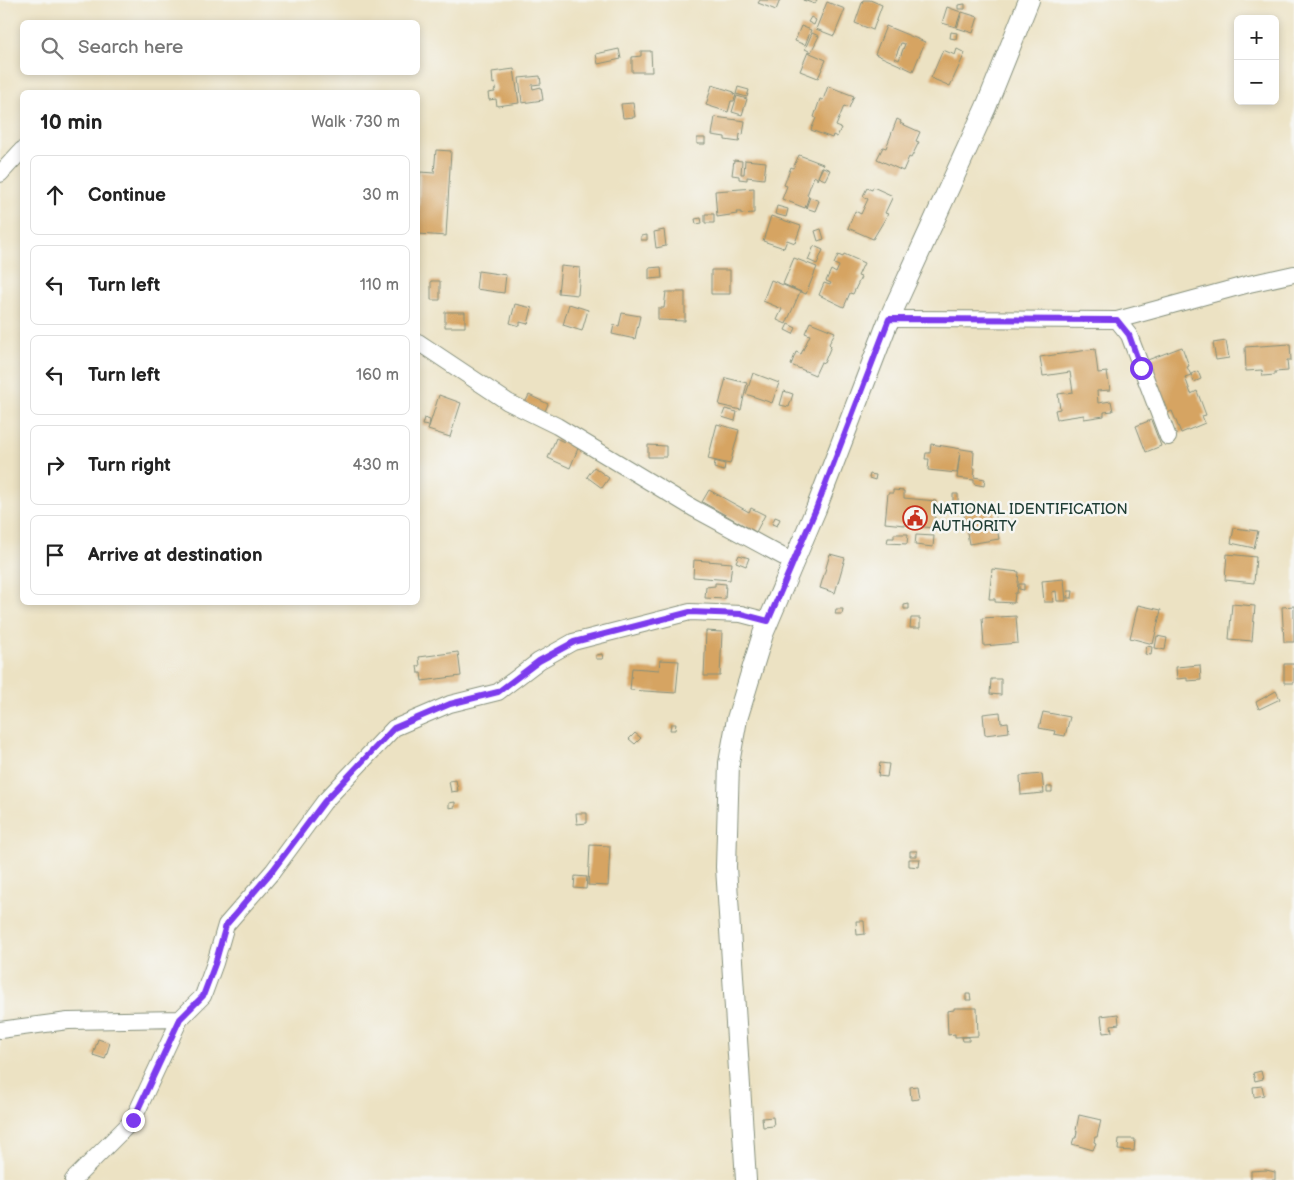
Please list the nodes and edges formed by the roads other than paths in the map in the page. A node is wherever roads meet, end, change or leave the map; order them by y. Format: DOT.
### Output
graph roads {
  1 [pos="1030,0"];
  2 [pos="20,152"];
  3 [pos="0,174"];
  4 [pos="1294,274"];
  5 [pos="889,319"];
  6 [pos="1117,320"];
  7 [pos="420,343"];
  8 [pos="1168,438"];
  9 [pos="793,562"];
  10 [pos="768,621"];
  11 [pos="180,1019"];
  12 [pos="0,1030"];
  13 [pos="73,1180"];
  14 [pos="746,1180"];
  1 -- 5 [label="main road"];
  2 -- 3 [label="street"];
  4 -- 6 [label="street"];
  5 -- 6 [label="street"];
  5 -- 9 [label="main road"];
  6 -- 8 [label="street"];
  7 -- 9 [label="street"];
  9 -- 10 [label="main road"];
  10 -- 11 [label="street"];
  10 -- 14 [label="main road"];
  11 -- 12 [label="street"];
  11 -- 13 [label="street"];
}
